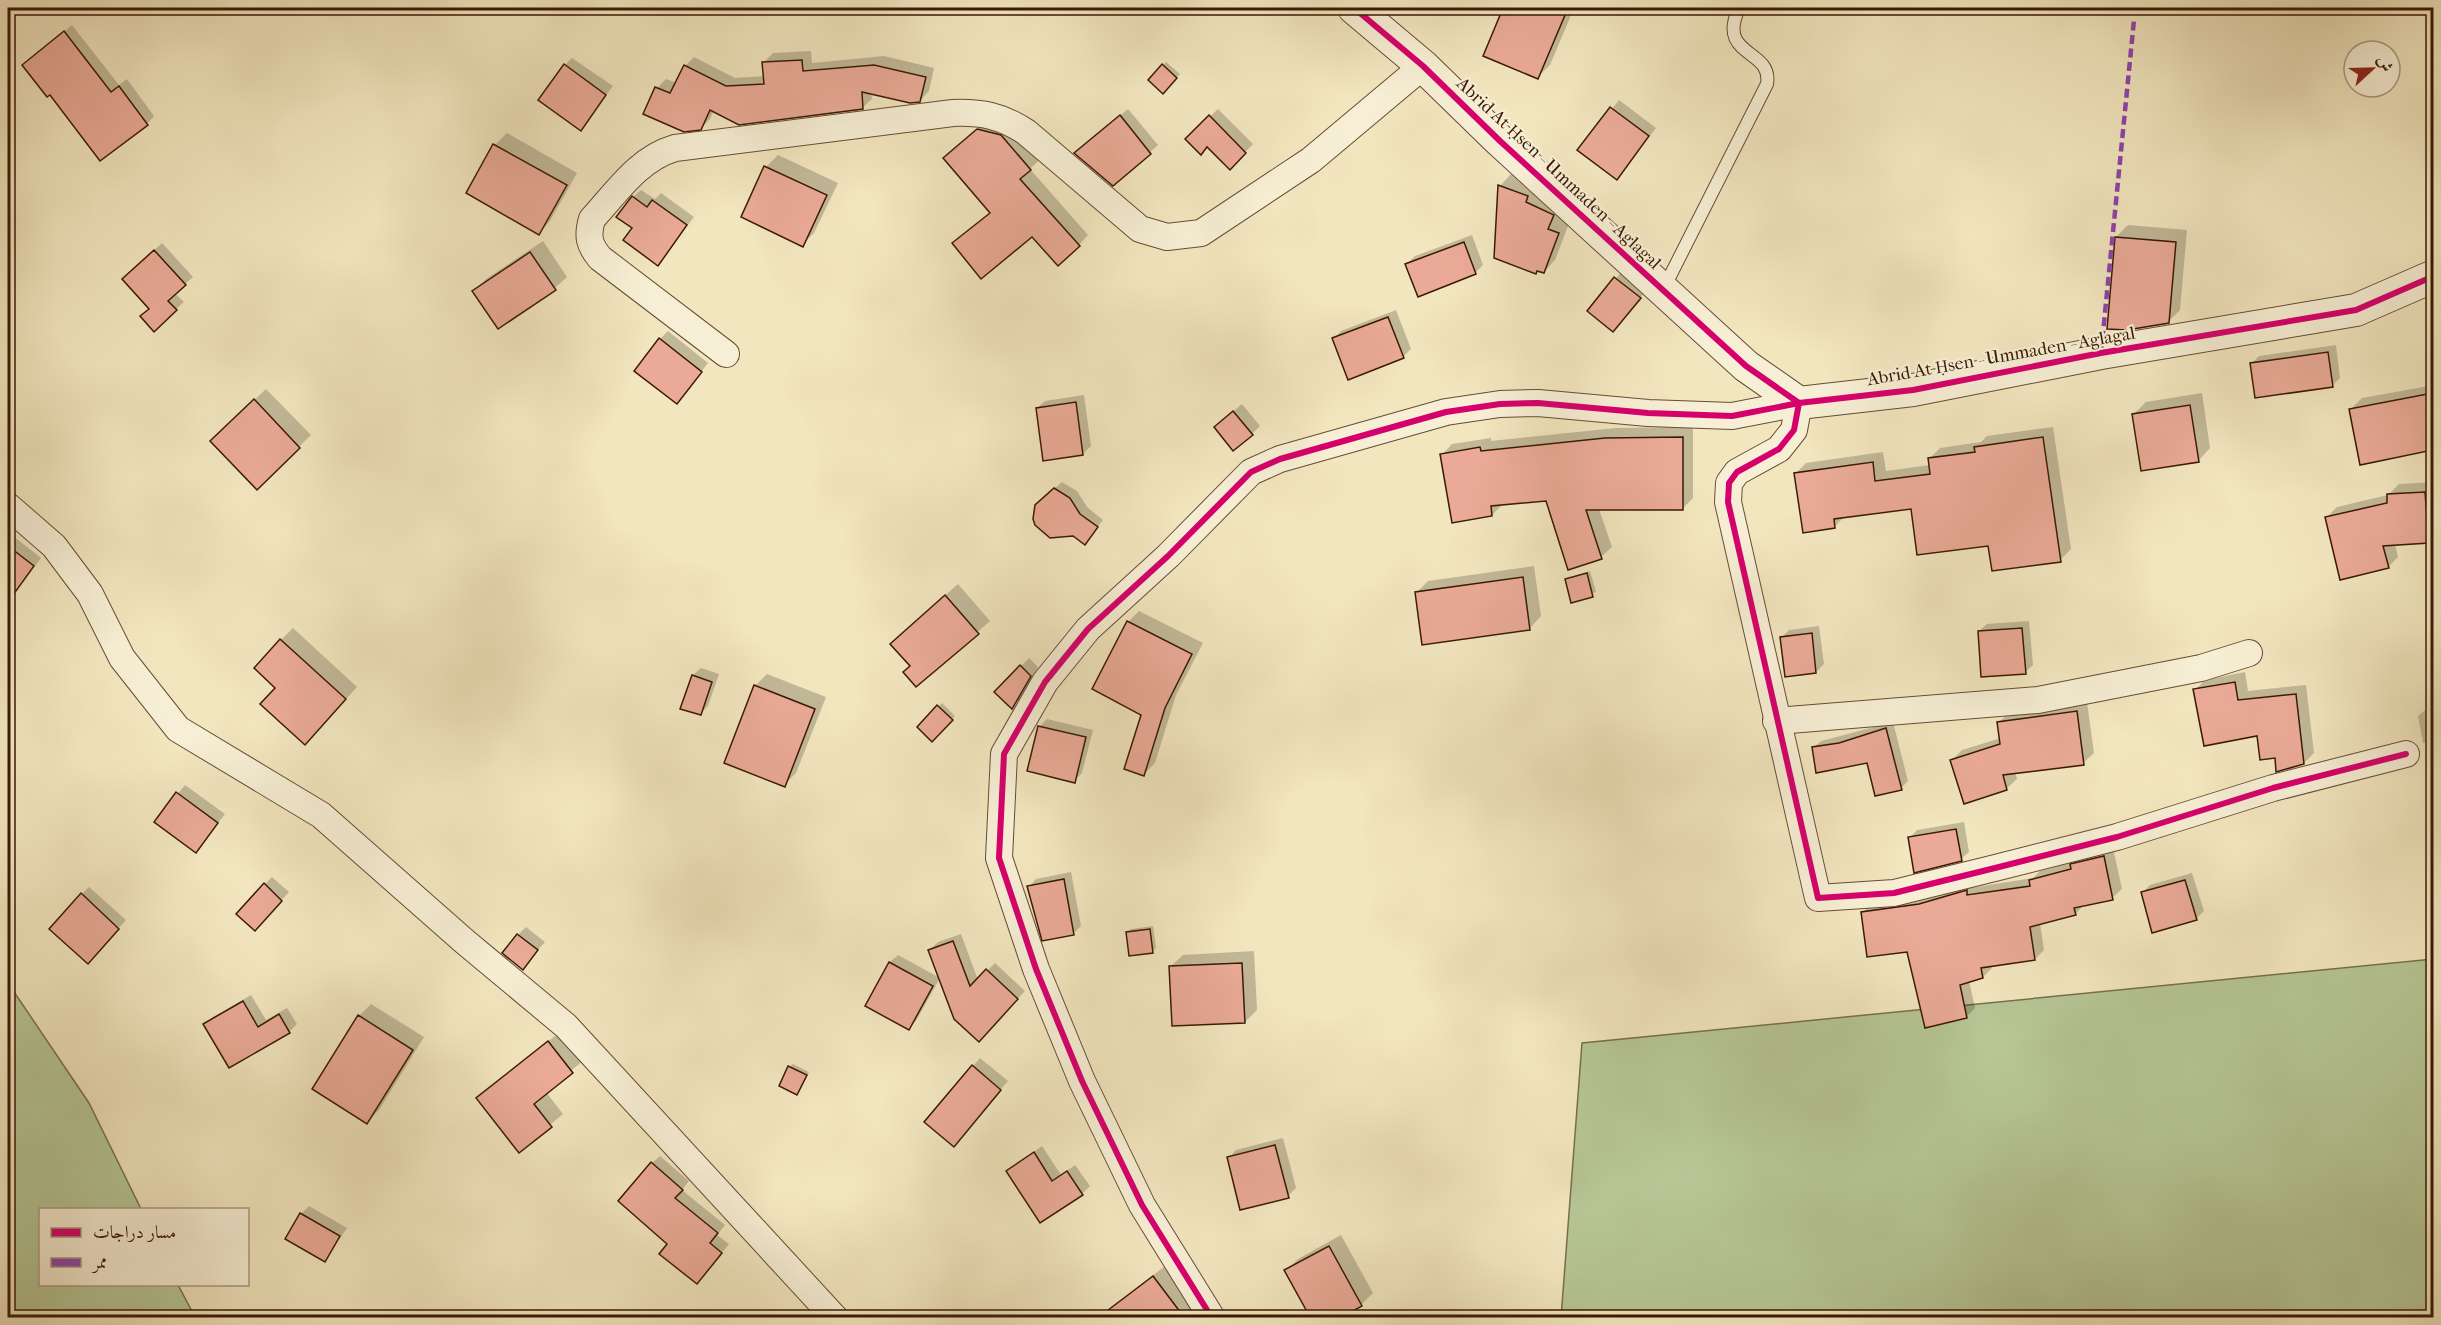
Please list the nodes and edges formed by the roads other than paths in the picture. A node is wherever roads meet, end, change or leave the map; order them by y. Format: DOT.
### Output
graph roads {
  1 [pos="1354,8"];
  2 [pos="1739,8"];
  3 [pos="1424,66"];
  4 [pos="2433,276"];
  5 [pos="1663,290"];
  6 [pos="726,354"];
  7 [pos="1799,403"];
  8 [pos="8,506"];
  9 [pos="2249,654"];
  10 [pos="1776,721"];
  11 [pos="2406,754"];
  12 [pos="836,1317"];
  13 [pos="1212,1317"];
  1 -- 3 [label="street, Abrid At Ḥsen - Ummaden - Aglagal"];
  2 -- 5 [label="lane"];
  3 -- 5 [label="street, Abrid At Ḥsen - Ummaden - Aglagal"];
  3 -- 6 [label="street"];
  4 -- 7 [label="street, Abrid At Ḥsen - Ummaden - Aglagal"];
  5 -- 7 [label="street, Abrid At Ḥsen - Ummaden - Aglagal"];
  7 -- 10 [label="street"];
  7 -- 13 [label="street"];
  8 -- 12 [label="street"];
  9 -- 10 [label="street"];
  10 -- 11 [label="street"];
}
